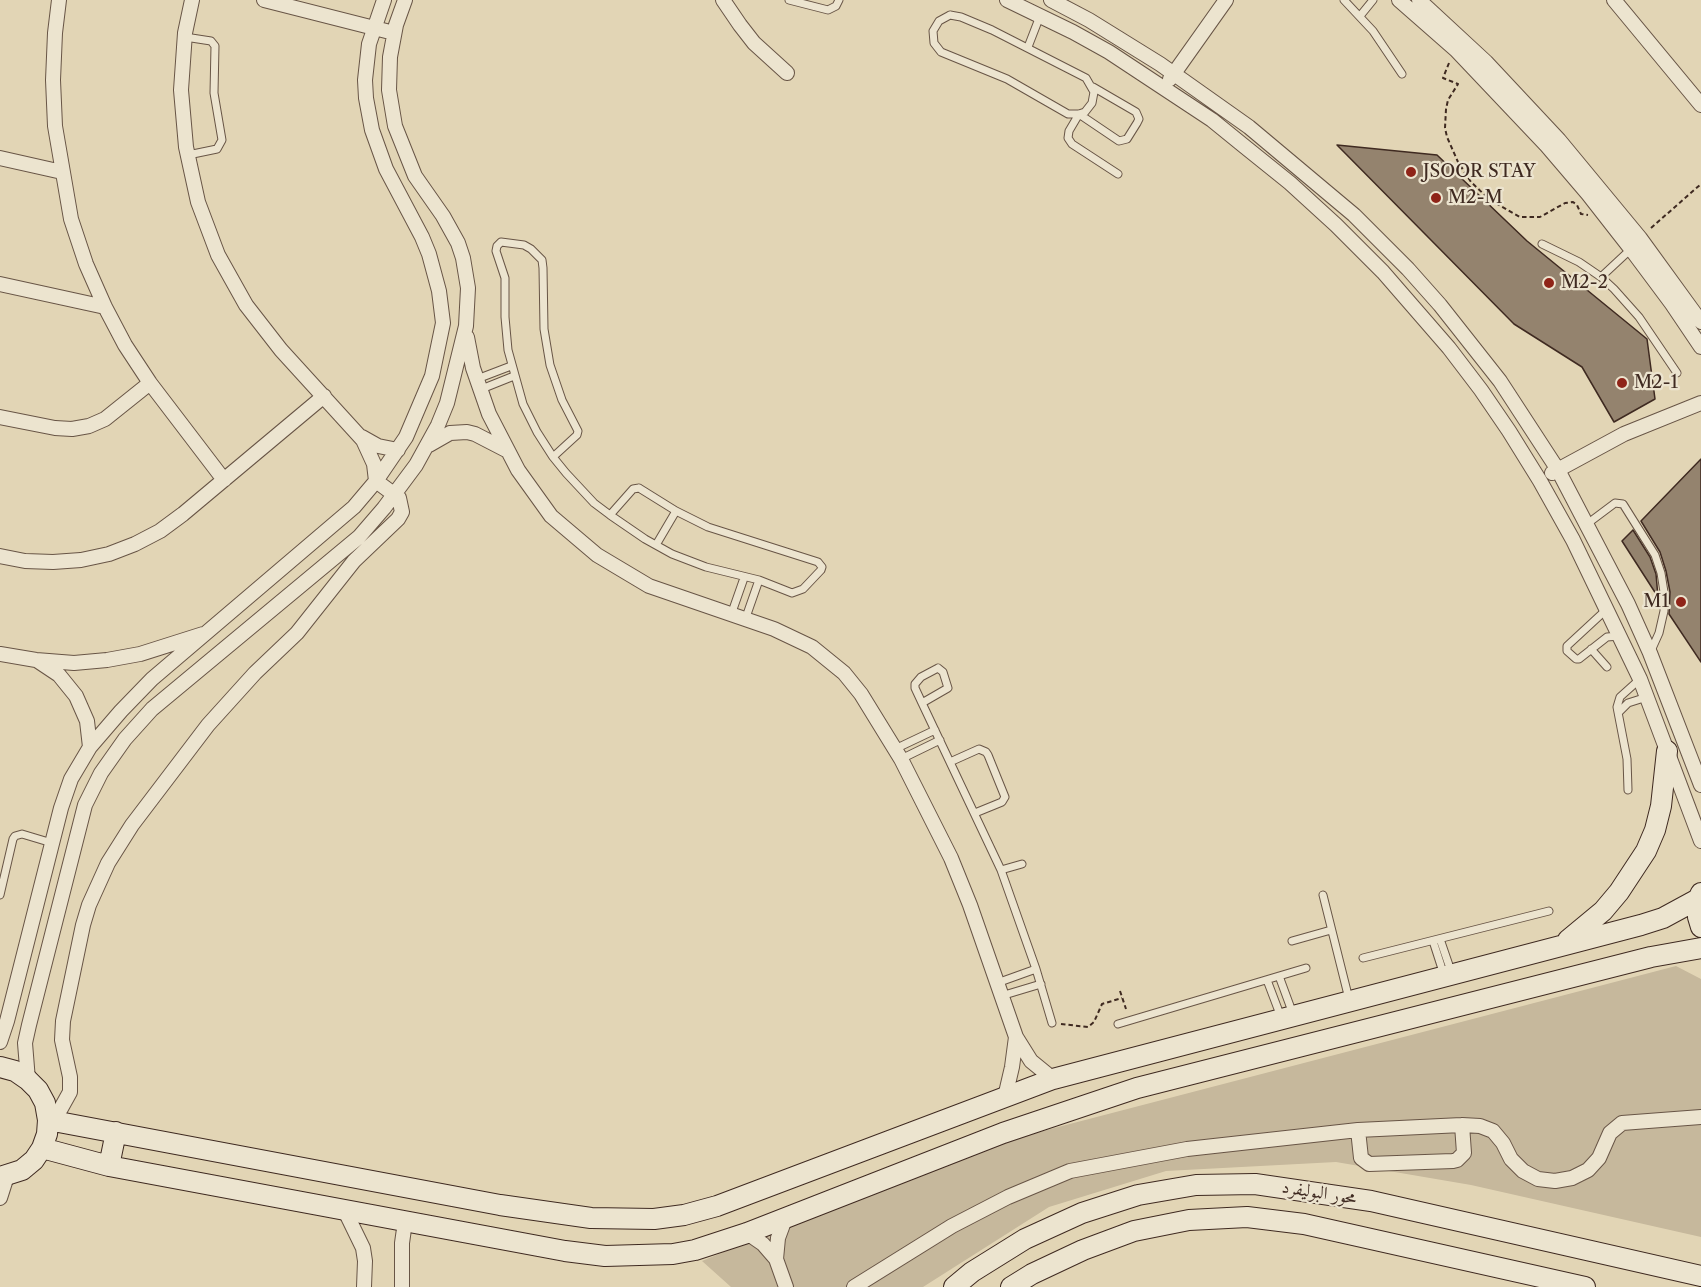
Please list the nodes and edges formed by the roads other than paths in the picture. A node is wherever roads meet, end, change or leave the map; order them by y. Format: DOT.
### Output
graph roads {
  1 [pos="59,0"];
  2 [pos="192,0"];
  3 [pos="264,0"];
  4 [pos="384,0"];
  5 [pos="405,0"];
  6 [pos="723,0"];
  7 [pos="789,0"];
  8 [pos="839,0"];
  9 [pos="1007,0"];
  10 [pos="1051,0"];
  11 [pos="1226,0"];
  12 [pos="1344,0"];
  13 [pos="1373,0"];
  14 [pos="1399,0"];
  15 [pos="1419,0"];
  16 [pos="1614,0"];
  17 [pos="1040,16"];
  18 [pos="1360,16"];
  19 [pos="1436,24"];
  20 [pos="374,28"];
  21 [pos="394,33"];
  22 [pos="185,37"];
  23 [pos="1028,47"];
  24 [pos="787,73"];
  25 [pos="1174,73"];
  26 [pos="1402,74"];
  27 [pos="1093,87"];
  28 [pos="1164,88"];
  29 [pos="1701,105"];
  30 [pos="1079,114"];
  31 [pos="188,155"];
  32 [pos="0,158"];
  33 [pos="62,172"];
  34 [pos="1118,174"];
  35 [pos="1542,244"];
  36 [pos="1635,244"];
  37 [pos="1601,277"];
  38 [pos="0,284"];
  39 [pos="105,307"];
  40 [pos="1699,317"];
  41 [pos="466,326"];
  42 [pos="1701,347"];
  43 [pos="511,366"];
  44 [pos="1677,373"];
  45 [pos="514,376"];
  46 [pos="150,383"];
  47 [pos="478,385"];
  48 [pos="324,396"];
  49 [pos="1701,403"];
  50 [pos="0,417"];
  51 [pos="358,434"];
  52 [pos="427,446"];
  53 [pos="398,450"];
  54 [pos="507,450"];
  55 [pos="553,457"];
  56 [pos="1558,470"];
  57 [pos="224,480"];
  58 [pos="376,481"];
  59 [pos="1540,481"];
  60 [pos="394,494"];
  61 [pos="676,512"];
  62 [pos="610,515"];
  63 [pos="1587,524"];
  64 [pos="656,545"];
  65 [pos="0,556"];
  66 [pos="744,578"];
  67 [pos="759,580"];
  68 [pos="1607,609"];
  69 [pos="731,615"];
  70 [pos="745,620"];
  71 [pos="209,632"];
  72 [pos="1620,636"];
  73 [pos="1591,650"];
  74 [pos="1650,653"];
  75 [pos="0,654"];
  76 [pos="36,660"];
  77 [pos="1607,667"];
  78 [pos="1640,679"];
  79 [pos="1647,697"];
  80 [pos="922,703"];
  81 [pos="1619,712"];
  82 [pos="935,730"];
  83 [pos="940,740"];
  84 [pos="90,747"];
  85 [pos="1667,751"];
  86 [pos="898,754"];
  87 [pos="950,762"];
  88 [pos="1701,785"];
  89 [pos="1628,790"];
  90 [pos="975,813"];
  91 [pos="1701,841"];
  92 [pos="52,843"];
  93 [pos="1022,864"];
  94 [pos="1001,870"];
  95 [pos="0,895"];
  96 [pos="1323,895"];
  97 [pos="1700,896"];
  98 [pos="1549,911"];
  99 [pos="1701,927"];
  100 [pos="1331,930"];
  101 [pos="1437,940"];
  102 [pos="1292,941"];
  103 [pos="1562,945"];
  104 [pos="1701,948"];
  105 [pos="1363,958"];
  106 [pos="1306,968"];
  107 [pos="1036,969"];
  108 [pos="1448,975"];
  109 [pos="1279,976"];
  110 [pos="1268,980"];
  111 [pos="1041,984"];
  112 [pos="999,989"];
  113 [pos="1349,1002"];
  114 [pos="5,1013"];
  115 [pos="1288,1018"];
  116 [pos="1052,1023"];
  117 [pos="1118,1024"];
  118 [pos="1016,1037"];
  119 [pos="0,1042"];
  120 [pos="0,1067"];
  121 [pos="1053,1079"];
  122 [pos="28,1080"];
  123 [pos="1005,1097"];
  124 [pos="1701,1117"];
  125 [pos="48,1119"];
  126 [pos="1462,1125"];
  127 [pos="1358,1130"];
  128 [pos="116,1132"];
  129 [pos="42,1148"];
  130 [pos="109,1166"];
  131 [pos="4,1176"];
  132 [pos="0,1198"];
  133 [pos="345,1210"];
  134 [pos="785,1219"];
  135 [pos="405,1222"];
  136 [pos="747,1233"];
  137 [pos="776,1258"];
  138 [pos="1701,1276"];
  139 [pos="1521,1279"];
  140 [pos="364,1287"];
  141 [pos="402,1287"];
  142 [pos="786,1287"];
  143 [pos="854,1287"];
  144 [pos="954,1287"];
  145 [pos="1011,1287"];
  146 [pos="1586,1287"];
  1 -- 33 [label="street"];
  2 -- 22 [label="street"];
  3 -- 20 [label="street"];
  4 -- 20 [label="street"];
  5 -- 21 [label="street"];
  6 -- 24 [label="street"];
  7 -- 8 [label="lane"];
  9 -- 17 [label="street"];
  10 -- 25 [label="street"];
  11 -- 25 [label="street"];
  12 -- 18 [label="lane"];
  13 -- 18 [label="lane"];
  14 -- 19 [label="street"];
  15 -- 19 [label="street"];
  16 -- 29 [label="street"];
  17 -- 23 [label="lane"];
  17 -- 28 [label="street"];
  18 -- 26 [label="lane"];
  19 -- 36 [label="street"];
  19 -- 36 [label="street"];
  20 -- 21 [label="street"];
  20 -- 53 [label="street"];
  21 -- 41 [label="street"];
  22 -- 31 [label="street"];
  22 -- 31 [label="lane"];
  23 -- 27 [label="lane"];
  23 -- 30 [label="lane"];
  25 -- 28 [label="street"];
  25 -- 56 [label="street"];
  27 -- 30 [label="lane"];
  27 -- 30 [label="lane"];
  28 -- 59 [label="street"];
  30 -- 34 [label="lane"];
  31 -- 48 [label="street"];
  32 -- 33 [label="street"];
  33 -- 39 [label="street"];
  35 -- 37 [label="lane"];
  36 -- 37 [label="lane"];
  36 -- 40 [label="street"];
  36 -- 42 [label="street"];
  37 -- 44 [label="lane"];
  38 -- 39 [label="street"];
  39 -- 46 [label="street"];
  41 -- 47 [label="street"];
  41 -- 52 [label="street"];
  43 -- 45 [label="lane"];
  43 -- 47 [label="lane"];
  43 -- 55 [label="lane"];
  45 -- 47 [label="lane"];
  45 -- 55 [label="lane"];
  46 -- 50 [label="street"];
  46 -- 57 [label="street"];
  47 -- 54 [label="street"];
  48 -- 51 [label="street"];
  48 -- 57 [label="street"];
  49 -- 56 [label="street"];
  51 -- 53 [label="street"];
  51 -- 58 [label="street"];
  52 -- 54 [label="street"];
  52 -- 60 [label="street"];
  53 -- 58 [label="street"];
  54 -- 69 [label="street"];
  55 -- 62 [label="lane"];
  56 -- 59 [label="street"];
  56 -- 63 [label="street"];
  57 -- 65 [label="street"];
  58 -- 60 [label="street"];
  58 -- 71 [label="street"];
  59 -- 68 [label="street"];
  60 -- 122 [label="street"];
  60 -- 125 [label="street"];
  61 -- 62 [label="lane"];
  61 -- 64 [label="lane"];
  61 -- 67 [label="lane"];
  62 -- 64 [label="lane"];
  63 -- 74 [label="street"];
  63 -- 74 [label="lane"];
  64 -- 66 [label="lane"];
  66 -- 67 [label="lane"];
  66 -- 69 [label="lane"];
  67 -- 70 [label="lane"];
  68 -- 72 [label="street"];
  68 -- 73 [label="lane"];
  69 -- 70 [label="street"];
  70 -- 86 [label="street"];
  71 -- 76 [label="street"];
  71 -- 84 [label="street"];
  72 -- 73 [label="lane"];
  72 -- 78 [label="street"];
  73 -- 77 [label="lane"];
  74 -- 88 [label="street"];
  75 -- 76 [label="street"];
  76 -- 84 [label="street"];
  78 -- 79 [label="street"];
  78 -- 81 [label="lane"];
  79 -- 81 [label="lane"];
  79 -- 85 [label="street"];
  80 -- 80 [label="lane"];
  80 -- 82 [label="lane"];
  81 -- 89 [label="lane"];
  82 -- 83 [label="lane"];
  82 -- 86 [label="lane"];
  83 -- 86 [label="lane"];
  83 -- 87 [label="lane"];
  84 -- 92 [label="street"];
  85 -- 91 [label="street"];
  85 -- 103 [label="street"];
  86 -- 112 [label="street"];
  87 -- 90 [label="lane"];
  87 -- 90 [label="lane"];
  90 -- 94 [label="lane"];
  92 -- 95 [label="lane"];
  92 -- 114 [label="street"];
  93 -- 94 [label="lane"];
  94 -- 107 [label="lane"];
  96 -- 100 [label="lane"];
  97 -- 99 [label="street"];
  97 -- 103 [label="street"];
  98 -- 101 [label="lane"];
  100 -- 102 [label="lane"];
  100 -- 113 [label="lane"];
  101 -- 105 [label="lane"];
  101 -- 108 [label="lane"];
  103 -- 108 [label="street"];
  104 -- 134 [label="street"];
  106 -- 109 [label="lane"];
  107 -- 111 [label="lane"];
  107 -- 112 [label="lane"];
  108 -- 113 [label="street"];
  109 -- 110 [label="lane"];
  109 -- 115 [label="lane"];
  110 -- 115 [label="lane"];
  110 -- 117 [label="lane"];
  111 -- 112 [label="lane"];
  111 -- 116 [label="lane"];
  112 -- 118 [label="street"];
  113 -- 115 [label="street"];
  114 -- 119 [label="street"];
  115 -- 121 [label="street"];
  118 -- 121 [label="street"];
  118 -- 123 [label="street"];
  120 -- 122 [label="street"];
  121 -- 123 [label="street"];
  122 -- 125 [label="street"];
  123 -- 128 [label="street"];
  124 -- 126 [label="street"];
  125 -- 128 [label="street"];
  125 -- 129 [label="street"];
  126 -- 127 [label="street"];
  126 -- 127 [label="street"];
  127 -- 143 [label="street"];
  128 -- 130 [label="street"];
  129 -- 130 [label="street"];
  129 -- 131 [label="street"];
  130 -- 133 [label="street"];
  131 -- 132 [label="street"];
  133 -- 135 [label="street"];
  133 -- 140 [label="street"];
  134 -- 136 [label="street"];
  134 -- 137 [label="street"];
  135 -- 136 [label="street"];
  135 -- 141 [label="street"];
  136 -- 137 [label="street"];
  137 -- 142 [label="street"];
  138 -- 144 [label="street, محور البوليفرد"];
  139 -- 145 [label="street, محور البوليفرد"];
  139 -- 146 [label="street, محور البوليفرد"];
}
